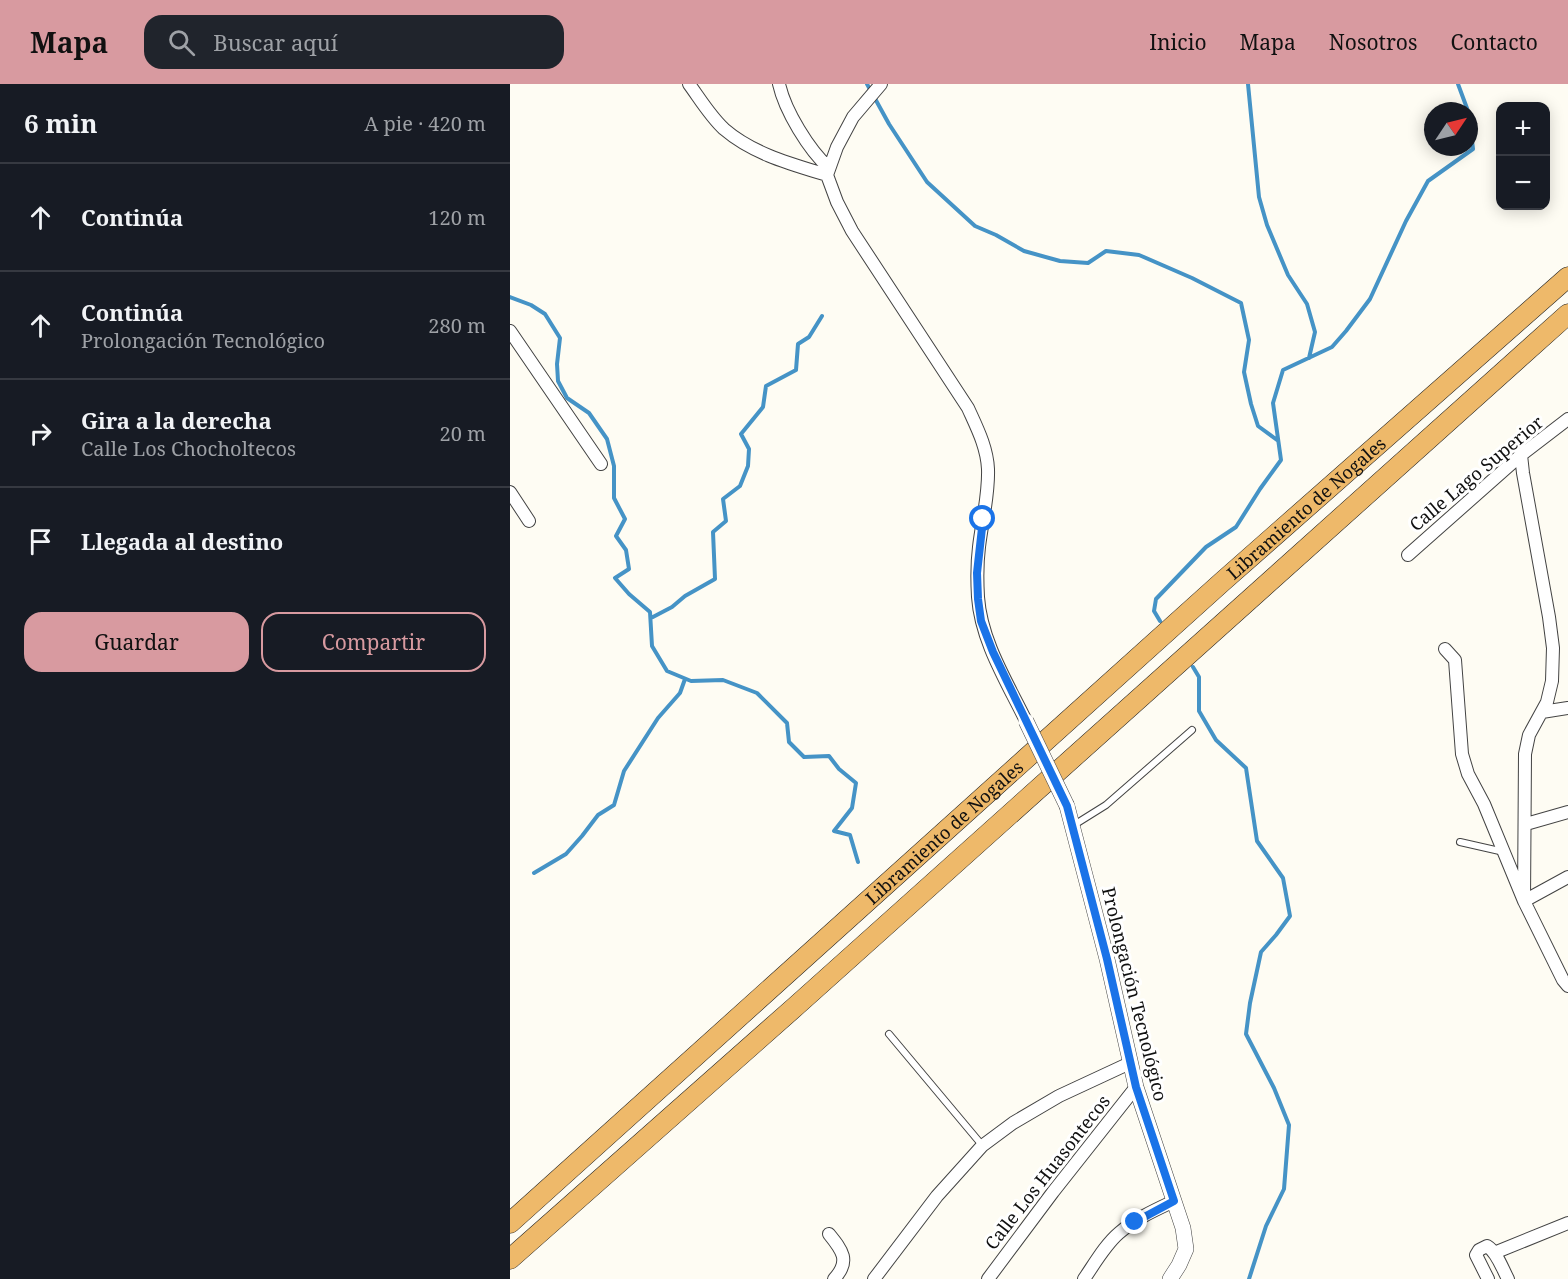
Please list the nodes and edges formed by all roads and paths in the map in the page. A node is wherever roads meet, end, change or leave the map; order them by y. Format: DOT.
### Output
graph roads {
  1 [pos="689,84"];
  2 [pos="778,84"];
  3 [pos="881,84"];
  4 [pos="828,172"];
  5 [pos="1568,277"];
  6 [pos="1568,314"];
  7 [pos="510,332"];
  8 [pos="1568,419"];
  9 [pos="1521,455"];
  10 [pos="601,464"];
  11 [pos="510,492"];
  12 [pos="529,521"];
  13 [pos="1408,555"];
  14 [pos="1445,649"];
  15 [pos="1568,708"];
  16 [pos="1542,712"];
  17 [pos="1026,721"];
  18 [pos="1192,730"];
  19 [pos="1568,812"];
  20 [pos="1526,824"];
  21 [pos="1073,826"];
  22 [pos="1460,842"];
  23 [pos="1504,852"];
  24 [pos="1568,877"];
  25 [pos="1524,901"];
  26 [pos="1568,986"];
  27 [pos="889,1034"];
  28 [pos="1130,1063"];
  29 [pos="1136,1087"];
  30 [pos="982,1146"];
  31 [pos="1174,1201"];
  32 [pos="510,1222"];
  33 [pos="1568,1222"];
  34 [pos="829,1234"];
  35 [pos="1494,1253"];
  36 [pos="510,1259"];
  37 [pos="834,1279"];
  38 [pos="874,1279"];
  39 [pos="988,1279"];
  40 [pos="1084,1279"];
  41 [pos="1170,1279"];
  42 [pos="1488,1279"];
  43 [pos="1508,1279"];
  1 -- 4 [label="street"];
  2 -- 4 [label="street"];
  3 -- 4 [label="street"];
  4 -- 17 [label="street"];
  5 -- 32 [label="highway, Libramiento de Nogales"];
  6 -- 36 [label="highway, Libramiento de Nogales"];
  7 -- 10 [label="street"];
  8 -- 9 [label="street, Calle Lago Superior"];
  9 -- 13 [label="street, Calle Lago Superior"];
  9 -- 16 [label="street"];
  11 -- 12 [label="street"];
  14 -- 23 [label="street"];
  15 -- 16 [label="street"];
  16 -- 20 [label="street"];
  17 -- 21 [label="street, Prolongación Tecnológico, bridge"];
  18 -- 21 [label="lane"];
  19 -- 20 [label="street"];
  20 -- 25 [label="street"];
  21 -- 28 [label="street, Prolongación Tecnológico"];
  22 -- 23 [label="lane"];
  23 -- 25 [label="street"];
  24 -- 25 [label="street"];
  25 -- 26 [label="street"];
  27 -- 30 [label="lane"];
  28 -- 29 [label="street, Prolongación Tecnológico"];
  28 -- 30 [label="street"];
  29 -- 31 [label="street, Prolongación Tecnológico"];
  29 -- 39 [label="street, Calle Los Huasontecos"];
  30 -- 38 [label="street"];
  31 -- 40 [label="street"];
  31 -- 41 [label="street, Prolongación Tecnológico"];
  33 -- 35 [label="street"];
  34 -- 37 [label="street"];
  35 -- 42 [label="street"];
  35 -- 43 [label="street"];
}
